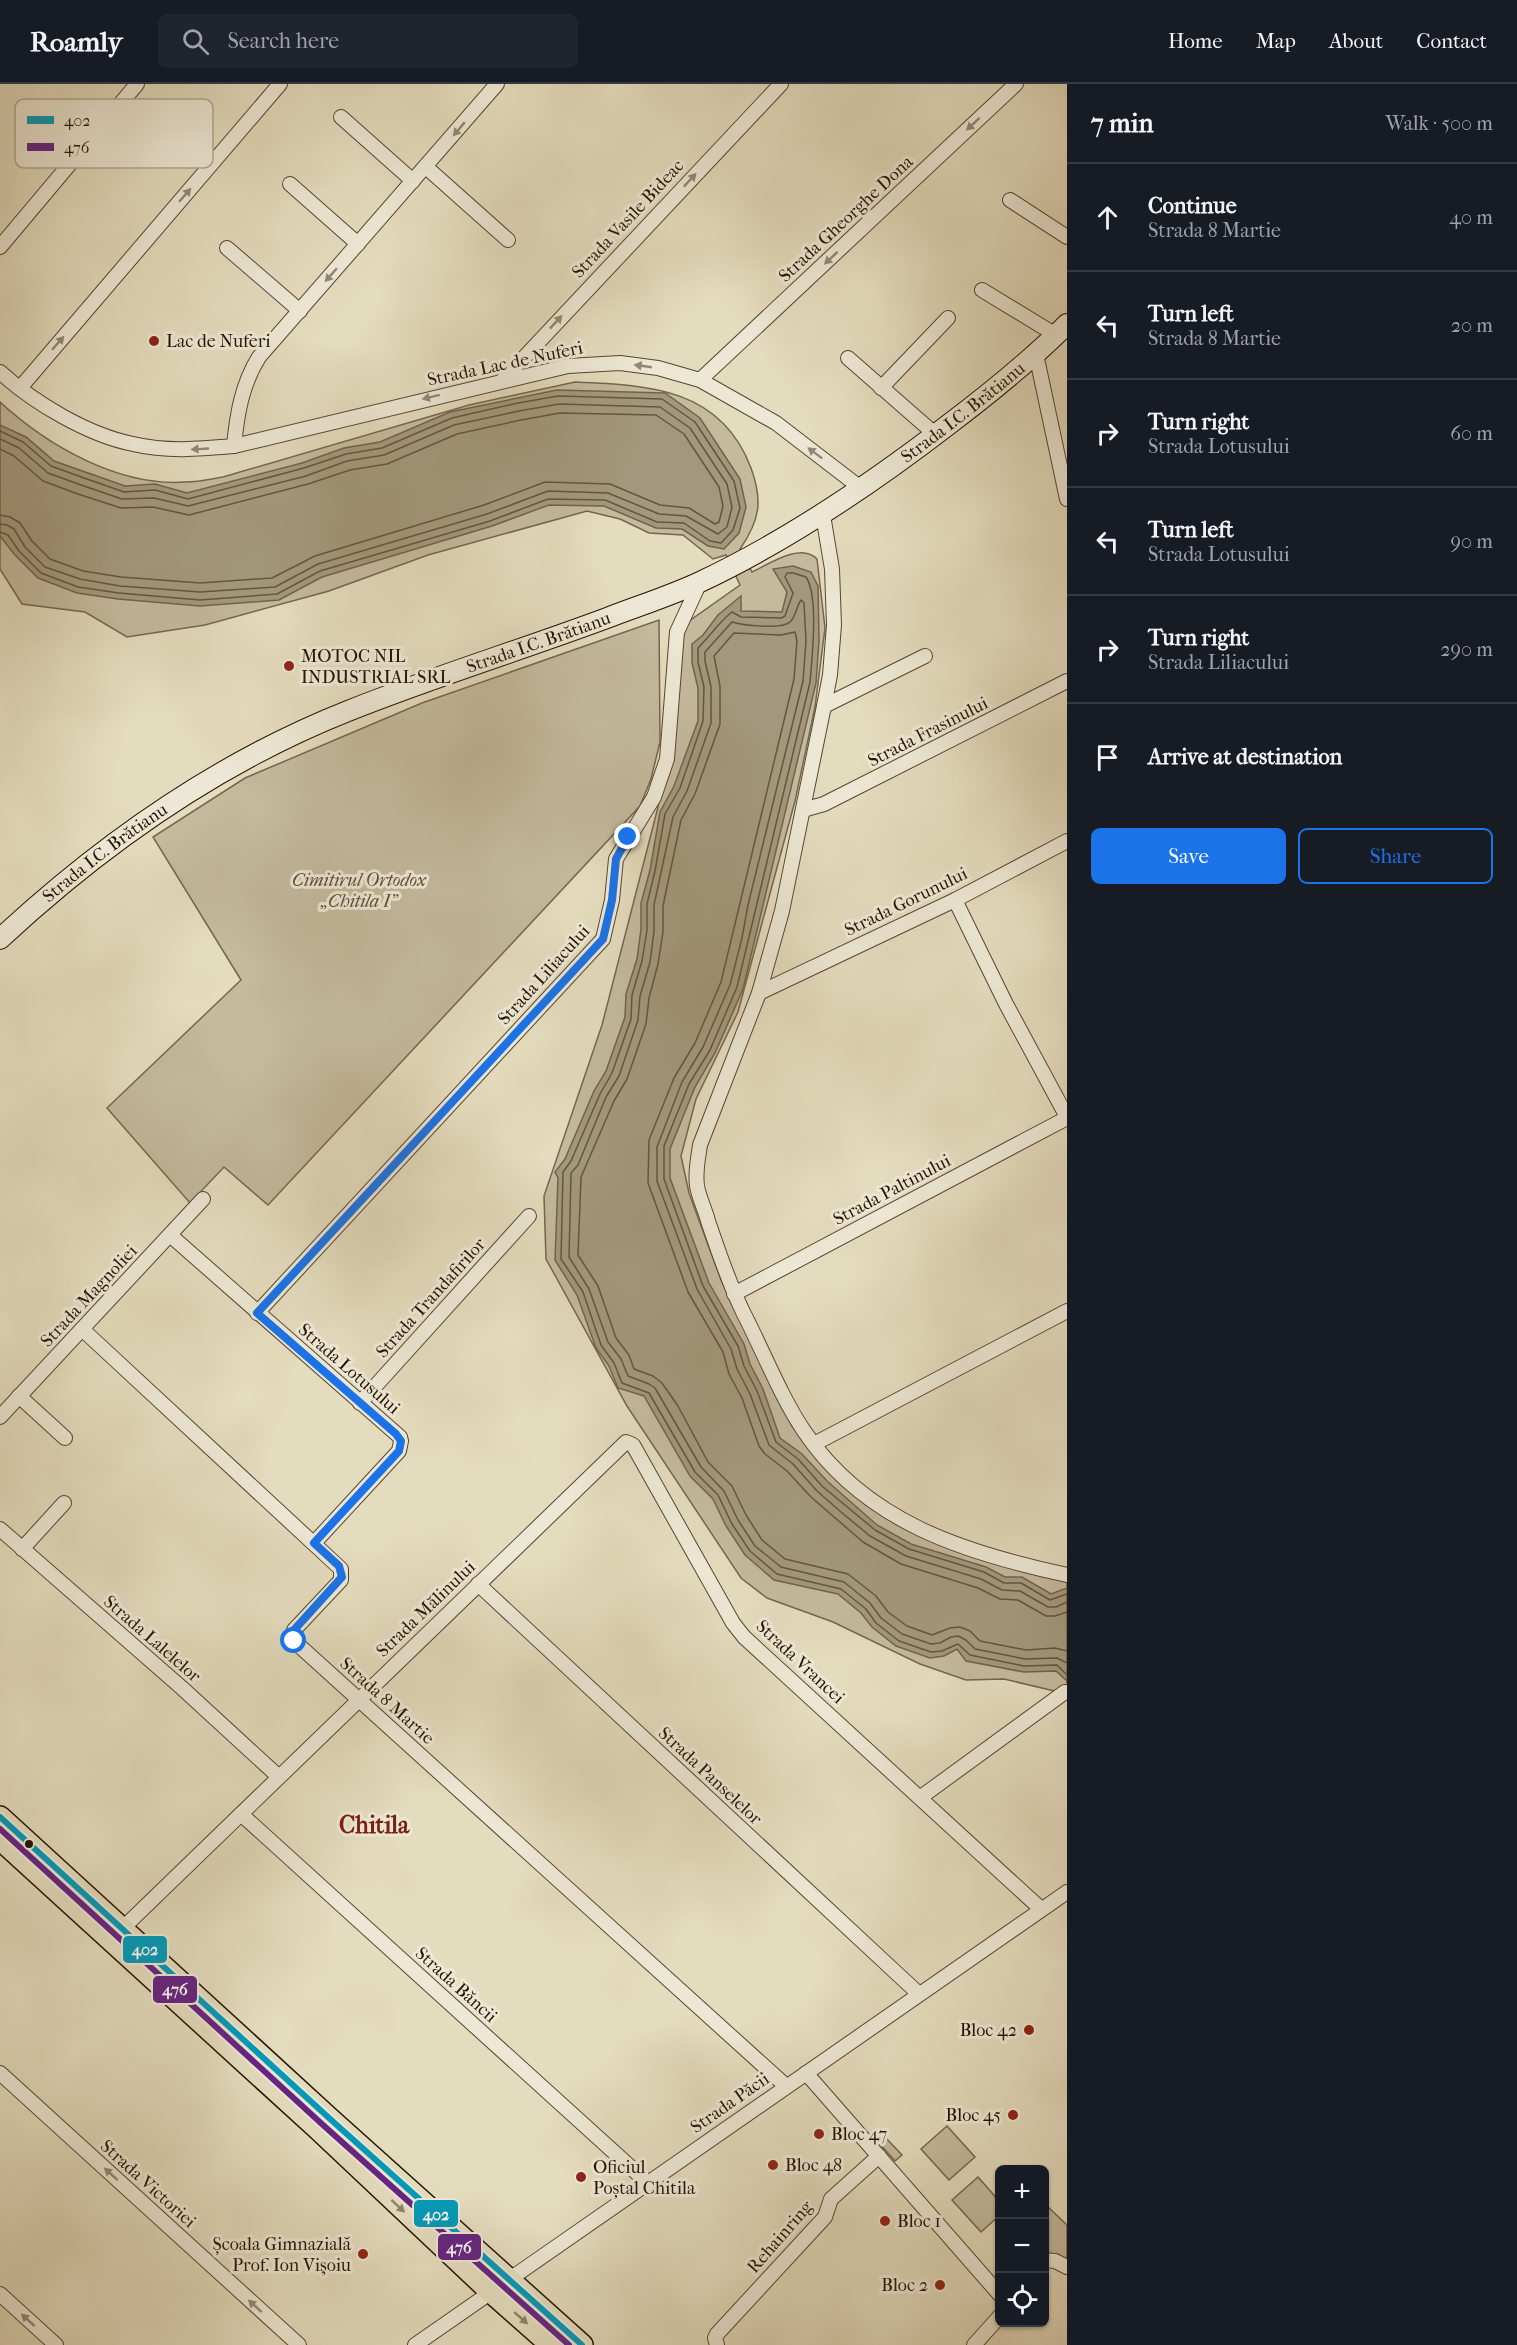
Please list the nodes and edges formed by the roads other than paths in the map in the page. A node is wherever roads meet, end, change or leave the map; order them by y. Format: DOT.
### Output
graph roads {
  1 [pos="137,84"];
  2 [pos="280,84"];
  3 [pos="497,84"];
  4 [pos="781,84"];
  5 [pos="1016,84"];
  6 [pos="124,99"];
  7 [pos="341,117"];
  8 [pos="213,162"];
  9 [pos="426,167"];
  10 [pos="66,168"];
  11 [pos="208,168"];
  12 [pos="413,181"];
  13 [pos="290,184"];
  14 [pos="1010,200"];
  15 [pos="1067,237"];
  16 [pos="508,240"];
  17 [pos="358,244"];
  18 [pos="0,247"];
  19 [pos="227,248"];
  20 [pos="982,290"];
  21 [pos="300,311"];
  22 [pos="948,318"];
  23 [pos="1062,330"];
  24 [pos="1036,354"];
  25 [pos="848,358"];
  26 [pos="0,372"];
  27 [pos="700,380"];
  28 [pos="502,381"];
  29 [pos="20,388"];
  30 [pos="881,388"];
  31 [pos="936,435"];
  32 [pos="234,446"];
  33 [pos="862,489"];
  34 [pos="1067,499"];
  35 [pos="823,515"];
  36 [pos="700,582"];
  37 [pos="925,656"];
  38 [pos="1067,681"];
  39 [pos="824,706"];
  40 [pos="803,810"];
  41 [pos="1067,841"];
  42 [pos="954,900"];
  43 [pos="0,939"];
  44 [pos="759,993"];
  45 [pos="1067,1118"];
  46 [pos="202,1199"];
  47 [pos="529,1216"];
  48 [pos="170,1235"];
  49 [pos="734,1294"];
  50 [pos="1067,1311"];
  51 [pos="257,1313"];
  52 [pos="82,1329"];
  53 [pos="20,1396"];
  54 [pos="360,1403"];
  55 [pos="0,1417"];
  56 [pos="65,1438"];
  57 [pos="626,1442"];
  58 [pos="814,1444"];
  59 [pos="64,1503"];
  60 [pos="0,1529"];
  61 [pos="314,1543"];
  62 [pos="22,1548"];
  63 [pos="1067,1575"];
  64 [pos="478,1584"];
  65 [pos="1065,1692"];
  66 [pos="358,1700"];
  67 [pos="279,1777"];
  68 [pos="921,1797"];
  69 [pos="241,1814"];
  70 [pos="0,1817"];
  71 [pos="0,1839"];
  72 [pos="1067,1892"];
  73 [pos="1041,1910"];
  74 [pos="123,1928"];
  75 [pos="919,1994"];
  76 [pos="0,2073"];
  77 [pos="806,2073"];
  78 [pos="786,2086"];
  79 [pos="879,2156"];
  80 [pos="648,2183"];
  81 [pos="1049,2260"];
  82 [pos="1067,2267"];
  83 [pos="508,2279"];
  84 [pos="995,2290"];
  85 [pos="491,2292"];
  86 [pos="0,2294"];
  87 [pos="995,2321"];
  88 [pos="56,2345"];
  89 [pos="299,2345"];
  90 [pos="415,2345"];
  91 [pos="551,2345"];
  92 [pos="582,2345"];
  93 [pos="717,2345"];
  94 [pos="974,2345"];
  1 -- 6 [label="street"];
  8 -- 2 [label="street, one-way"];
  3 -- 9 [label="street, one-way"];
  28 -- 4 [label="street, Strada Vasile Bideac, one-way"];
  5 -- 27 [label="street, Strada Gheorghe Dona, one-way"];
  7 -- 12 [label="street"];
  9 -- 12 [label="street"];
  9 -- 16 [label="street"];
  10 -- 18 [label="street"];
  29 -- 11 [label="street, one-way"];
  12 -- 17 [label="street"];
  13 -- 17 [label="street"];
  14 -- 15 [label="street"];
  17 -- 21 [label="street, one-way"];
  19 -- 21 [label="street"];
  20 -- 23 [label="street"];
  21 -- 32 [label="street"];
  22 -- 30 [label="street"];
  23 -- 24 [label="main road, Strada I.C. Brătianu"];
  24 -- 31 [label="main road, Strada I.C. Brătianu"];
  24 -- 34 [label="street"];
  25 -- 30 [label="street"];
  26 -- 29 [label="street, Strada Lac de Nuferi"];
  27 -- 28 [label="street, Strada Lac de Nuferi, one-way"];
  33 -- 27 [label="street, Strada Lac de Nuferi, one-way"];
  28 -- 32 [label="street, Strada Lac de Nuferi, one-way"];
  32 -- 29 [label="street, Strada Lac de Nuferi, one-way"];
  30 -- 31 [label="street"];
  31 -- 33 [label="main road, Strada I.C. Brătianu"];
  33 -- 35 [label="main road, Strada I.C. Brătianu"];
  35 -- 36 [label="main road, Strada I.C. Brătianu"];
  35 -- 39 [label="street"];
  36 -- 43 [label="main road, Strada I.C. Brătianu"];
  36 -- 51 [label="street, Strada Liliacului"];
  37 -- 39 [label="street"];
  38 -- 40 [label="street, Strada Frasinului"];
  39 -- 40 [label="street"];
  40 -- 44 [label="street"];
  41 -- 42 [label="street, Strada Gorunului"];
  42 -- 44 [label="street, Strada Gorunului"];
  42 -- 45 [label="street"];
  44 -- 49 [label="street"];
  45 -- 49 [label="street, Strada Paltinului"];
  46 -- 48 [label="street, Strada Magnoliei"];
  47 -- 54 [label="street, Strada Trandafirilor"];
  48 -- 51 [label="street, Strada Lotusului"];
  48 -- 52 [label="street, Strada Magnoliei"];
  49 -- 58 [label="street"];
  50 -- 58 [label="street"];
  51 -- 54 [label="street, Strada Lotusului"];
  52 -- 53 [label="street, Strada Magnoliei"];
  52 -- 61 [label="street, Strada 8 Martie"];
  53 -- 55 [label="street, Strada Magnoliei"];
  53 -- 56 [label="street"];
  54 -- 61 [label="street, Strada Lotusului"];
  57 -- 64 [label="street, Strada Mălinului"];
  57 -- 68 [label="street, Strada Vrancei"];
  58 -- 63 [label="street"];
  59 -- 62 [label="street"];
  60 -- 62 [label="street, Strada Lalelelor"];
  61 -- 66 [label="street, Strada 8 Martie"];
  62 -- 67 [label="street, Strada Lalelelor"];
  64 -- 66 [label="street, Strada Mălinului"];
  64 -- 75 [label="street, Strada Panselelor"];
  65 -- 68 [label="street"];
  66 -- 67 [label="street, Strada Mălinului"];
  66 -- 78 [label="street, Strada 8 Martie"];
  67 -- 69 [label="street, Strada Mălinului"];
  68 -- 73 [label="street, Strada Vrancei"];
  69 -- 74 [label="street, Strada Mălinului"];
  69 -- 80 [label="street, Strada Băncii"];
  70 -- 74 [label="main road"];
  71 -- 85 [label="main road, one-way"];
  72 -- 73 [label="street, Strada Păcii"];
  73 -- 75 [label="street, Strada Păcii"];
  74 -- 83 [label="main road"];
  75 -- 77 [label="street, Strada Păcii"];
  89 -- 76 [label="street, Strada Victoriei, one-way"];
  77 -- 78 [label="street, Strada Păcii"];
  77 -- 79 [label="street"];
  78 -- 80 [label="street, Strada Păcii"];
  79 -- 84 [label="street"];
  79 -- 93 [label="street, Rehainring"];
  80 -- 83 [label="street, Strada Păcii"];
  81 -- 82 [label="street"];
  83 -- 85 [label="street, Strada Păcii"];
  83 -- 92 [label="main road"];
  85 -- 90 [label="street, Strada Păcii"];
  85 -- 91 [label="main road, one-way"];
  88 -- 86 [label="street, one-way"];
  87 -- 94 [label="street"];
}
